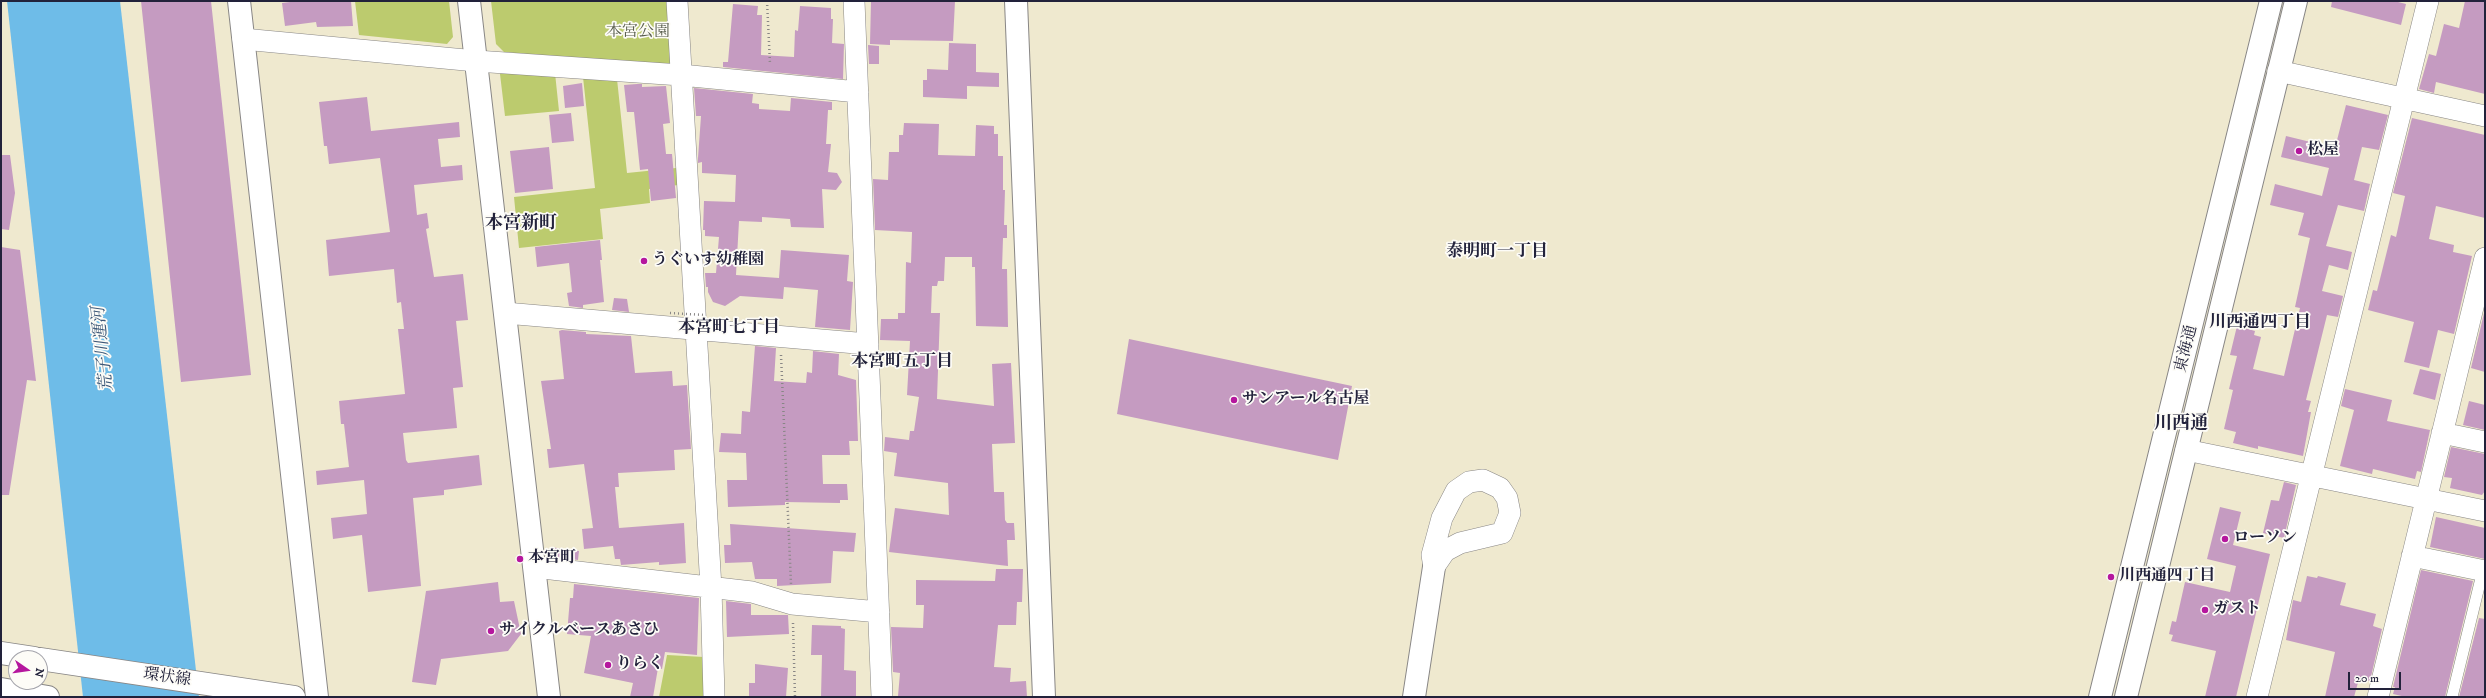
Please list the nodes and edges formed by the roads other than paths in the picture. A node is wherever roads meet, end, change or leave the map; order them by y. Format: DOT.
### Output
graph roads {
  1 [pos="239,1"];
  2 [pos="469,1"];
  3 [pos="677,1"];
  4 [pos="854,1"];
  5 [pos="1016,1"];
  6 [pos="2271,1"];
  7 [pos="2296,1"];
  8 [pos="2428,1"];
  9 [pos="243,39"];
  10 [pos="476,61"];
  11 [pos="2278,71"];
  12 [pos="681,75"];
  13 [pos="858,92"];
  14 [pos="2405,99"];
  15 [pos="2485,116"];
  16 [pos="2485,258"];
  17 [pos="505,312"];
  18 [pos="701,322"];
  19 [pos="868,344"];
  20 [pos="2442,433"];
  21 [pos="2485,442"];
  22 [pos="2186,450"];
  23 [pos="2312,476"];
  24 [pos="2426,499"];
  25 [pos="2485,511"];
  26 [pos="2412,556"];
  27 [pos="1434,567"];
  28 [pos="534,568"];
  29 [pos="2484,570"];
  30 [pos="710,588"];
  31 [pos="879,612"];
  32 [pos="48,660"];
  33 [pos="1,689"];
  34 [pos="48,697"];
  35 [pos="294,697"];
  36 [pos="317,697"];
  37 [pos="549,697"];
  38 [pos="714,697"];
  39 [pos="882,697"];
  40 [pos="1044,697"];
  41 [pos="1414,697"];
  42 [pos="2100,697"];
  43 [pos="2126,697"];
  44 [pos="2257,697"];
  45 [pos="2378,697"];
  46 [pos="2452,697"];
  1 -- 9 [label="street"];
  2 -- 10 [label="street"];
  3 -- 12 [label="street"];
  4 -- 13 [label="street"];
  5 -- 40 [label="street"];
  6 -- 42 [label="street, 東海通"];
  7 -- 11 [label="street, 東海通"];
  8 -- 14 [label="street"];
  9 -- 10 [label="street"];
  9 -- 36 [label="street"];
  10 -- 12 [label="street"];
  10 -- 17 [label="street"];
  11 -- 14 [label="street"];
  11 -- 22 [label="street, 東海通"];
  12 -- 13 [label="street"];
  12 -- 18 [label="street"];
  13 -- 19 [label="street"];
  14 -- 15 [label="street"];
  14 -- 23 [label="street"];
  16 -- 20 [label="street"];
  17 -- 18 [label="street"];
  17 -- 28 [label="street"];
  18 -- 19 [label="street"];
  18 -- 30 [label="street"];
  19 -- 31 [label="street"];
  20 -- 21 [label="street"];
  20 -- 24 [label="street"];
  22 -- 23 [label="street"];
  22 -- 43 [label="street, 東海通"];
  23 -- 24 [label="street"];
  23 -- 44 [label="street"];
  24 -- 25 [label="street"];
  24 -- 26 [label="street"];
  26 -- 29 [label="street"];
  26 -- 45 [label="street"];
  27 -- 41 [label="street"];
  28 -- 30 [label="street"];
  28 -- 37 [label="street"];
  29 -- 46 [label="lane"];
  30 -- 31 [label="street"];
  30 -- 38 [label="street"];
  31 -- 39 [label="street"];
  32 -- 35 [label="street, 環状線"];
  33 -- 34 [label="street"];
}
